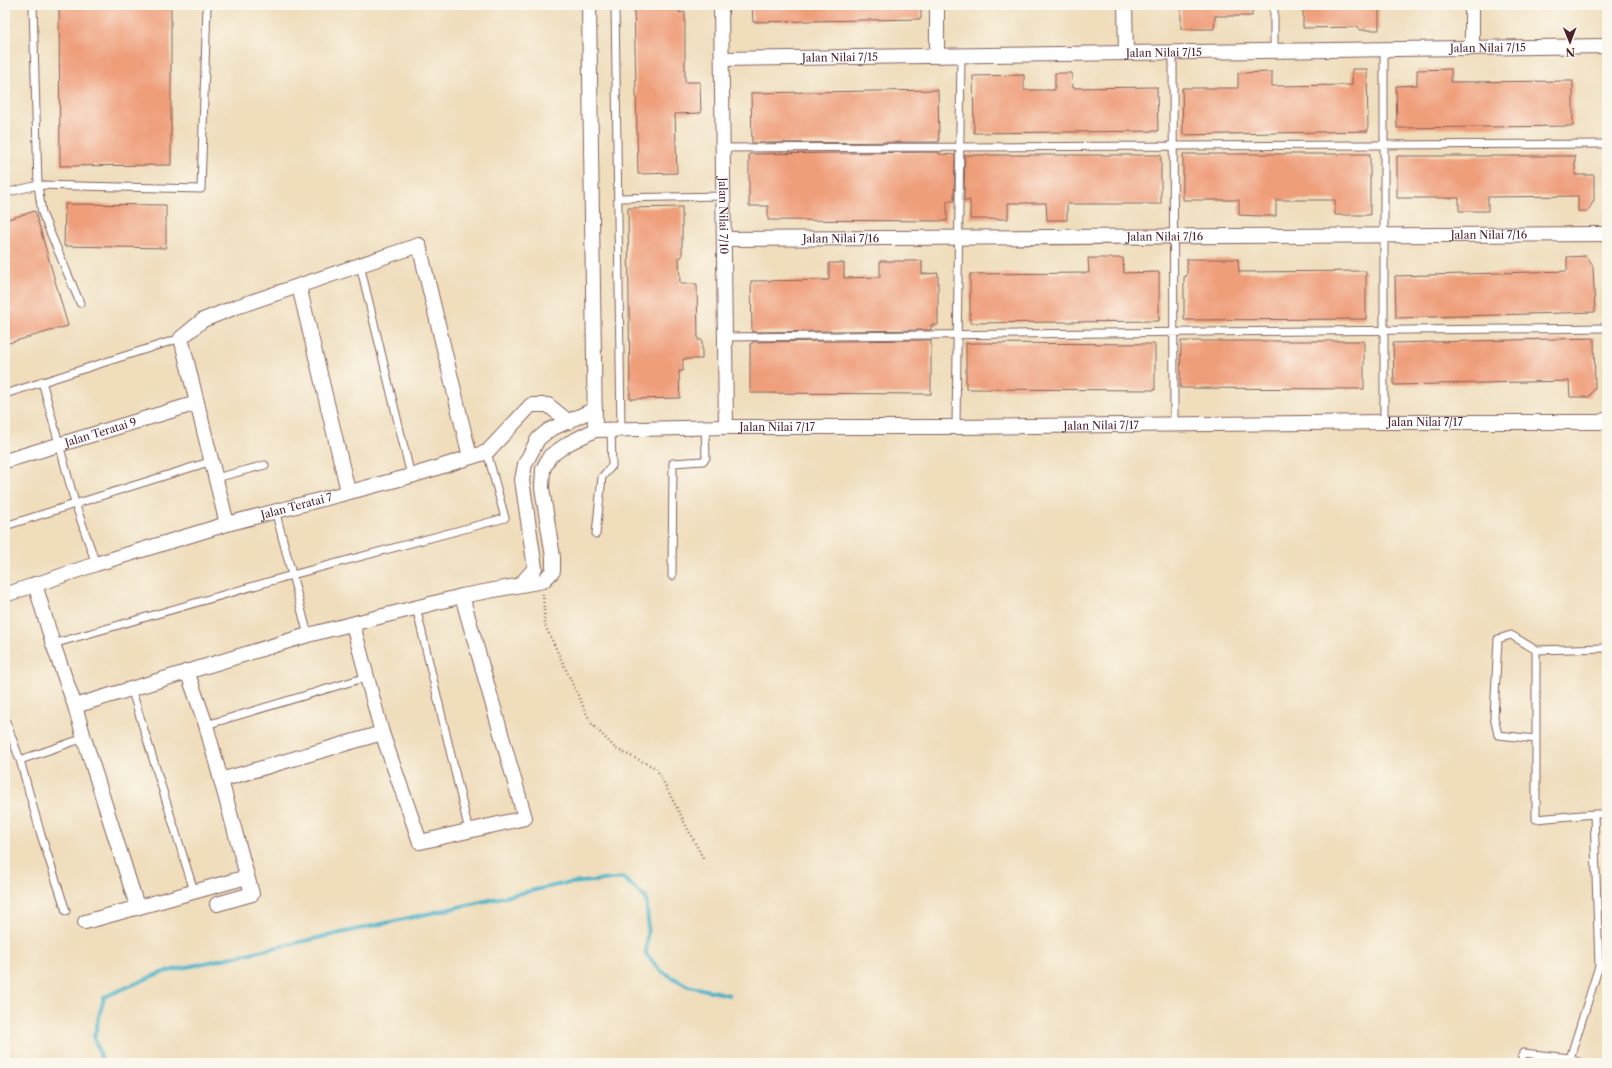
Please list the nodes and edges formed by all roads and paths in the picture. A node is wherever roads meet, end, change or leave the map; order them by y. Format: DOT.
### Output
graph roads {
  1 [pos="33,5"];
  2 [pos="207,5"];
  3 [pos="589,5"];
  4 [pos="615,5"];
  5 [pos="721,5"];
  6 [pos="937,5"];
  7 [pos="1125,5"];
  8 [pos="1274,5"];
  9 [pos="1472,5"];
  10 [pos="1607,46"];
  11 [pos="1472,48"];
  12 [pos="1384,49"];
  13 [pos="1274,51"];
  14 [pos="1173,52"];
  15 [pos="1126,53"];
  16 [pos="961,55"];
  17 [pos="937,56"];
  18 [pos="722,59"];
  19 [pos="1607,144"];
  20 [pos="1173,146"];
  21 [pos="1384,146"];
  22 [pos="960,147"];
  23 [pos="723,148"];
  24 [pos="38,185"];
  25 [pos="5,193"];
  26 [pos="723,196"];
  27 [pos="618,198"];
  28 [pos="1607,234"];
  29 [pos="1384,235"];
  30 [pos="1173,236"];
  31 [pos="958,238"];
  32 [pos="724,239"];
  33 [pos="360,264"];
  34 [pos="299,286"];
  35 [pos="80,303"];
  36 [pos="1607,328"];
  37 [pos="1384,330"];
  38 [pos="1174,332"];
  39 [pos="957,335"];
  40 [pos="725,337"];
  41 [pos="182,338"];
  42 [pos="42,381"];
  43 [pos="5,394"];
  44 [pos="197,403"];
  45 [pos="595,409"];
  46 [pos="1607,419"];
  47 [pos="569,422"];
  48 [pos="1384,422"];
  49 [pos="1174,424"];
  50 [pos="726,427"];
  51 [pos="956,427"];
  52 [pos="705,428"];
  53 [pos="595,430"];
  54 [pos="616,430"];
  55 [pos="58,445"];
  56 [pos="487,452"];
  57 [pos="470,457"];
  58 [pos="5,461"];
  59 [pos="212,461"];
  60 [pos="265,465"];
  61 [pos="411,476"];
  62 [pos="216,478"];
  63 [pos="348,491"];
  64 [pos="75,504"];
  65 [pos="275,510"];
  66 [pos="227,524"];
  67 [pos="5,526"];
  68 [pos="596,534"];
  69 [pos="96,564"];
  70 [pos="292,575"];
  71 [pos="672,576"];
  72 [pos="543,581"];
  73 [pos="35,584"];
  74 [pos="520,585"];
  75 [pos="5,595"];
  76 [pos="462,596"];
  77 [pos="416,607"];
  78 [pos="353,625"];
  79 [pos="308,636"];
  80 [pos="53,644"];
  81 [pos="1607,648"];
  82 [pos="1536,650"];
  83 [pos="187,671"];
  84 [pos="367,677"];
  85 [pos="131,688"];
  86 [pos="75,706"];
  87 [pos="5,720"];
  88 [pos="206,725"];
  89 [pos="382,733"];
  90 [pos="84,738"];
  91 [pos="1536,739"];
  92 [pos="20,760"];
  93 [pos="221,780"];
  94 [pos="1594,814"];
  95 [pos="1607,814"];
  96 [pos="469,831"];
  97 [pos="703,858"];
  98 [pos="247,876"];
  99 [pos="194,891"];
  100 [pos="217,904"];
  101 [pos="137,906"];
  102 [pos="66,911"];
  103 [pos="85,922"];
  104 [pos="1570,1058"];
  105 [pos="1521,1063"];
  106 [pos="1580,1063"];
  1 -- 24 [label="lane"];
  2 -- 24 [label="lane"];
  3 -- 45 [label="street"];
  4 -- 27 [label="lane"];
  5 -- 18 [label="street, Jalan Nilai 7/10"];
  6 -- 17 [label="street"];
  7 -- 15 [label="street"];
  8 -- 13 [label="lane"];
  9 -- 11 [label="street"];
  10 -- 11 [label="street, Jalan Nilai 7/15"];
  11 -- 12 [label="street, Jalan Nilai 7/15"];
  12 -- 13 [label="street, Jalan Nilai 7/15"];
  12 -- 21 [label="lane"];
  13 -- 14 [label="street, Jalan Nilai 7/15"];
  14 -- 15 [label="street, Jalan Nilai 7/15"];
  14 -- 20 [label="lane"];
  15 -- 16 [label="street, Jalan Nilai 7/15"];
  16 -- 17 [label="street, Jalan Nilai 7/15"];
  16 -- 22 [label="lane"];
  17 -- 18 [label="street, Jalan Nilai 7/15"];
  18 -- 23 [label="street, Jalan Nilai 7/10"];
  19 -- 21 [label="lane"];
  20 -- 21 [label="lane"];
  20 -- 22 [label="lane"];
  20 -- 30 [label="lane"];
  21 -- 29 [label="lane"];
  22 -- 23 [label="lane"];
  22 -- 31 [label="lane"];
  23 -- 26 [label="street, Jalan Nilai 7/10"];
  24 -- 25 [label="lane"];
  24 -- 35 [label="lane"];
  26 -- 27 [label="lane"];
  26 -- 32 [label="street, Jalan Nilai 7/10"];
  27 -- 54 [label="lane"];
  28 -- 29 [label="street, Jalan Nilai 7/16"];
  29 -- 30 [label="street, Jalan Nilai 7/16"];
  29 -- 37 [label="lane"];
  30 -- 31 [label="street, Jalan Nilai 7/16"];
  30 -- 38 [label="lane"];
  31 -- 32 [label="street, Jalan Nilai 7/16"];
  31 -- 39 [label="lane"];
  32 -- 40 [label="street, Jalan Nilai 7/10"];
  33 -- 34 [label="street"];
  33 -- 57 [label="street"];
  33 -- 61 [label="lane"];
  34 -- 41 [label="street"];
  34 -- 63 [label="street"];
  36 -- 37 [label="lane"];
  37 -- 38 [label="lane"];
  37 -- 48 [label="lane"];
  38 -- 39 [label="lane"];
  38 -- 49 [label="lane"];
  39 -- 40 [label="lane"];
  39 -- 51 [label="lane"];
  40 -- 50 [label="street, Jalan Nilai 7/10"];
  41 -- 42 [label="lane"];
  41 -- 44 [label="street"];
  42 -- 43 [label="lane"];
  42 -- 55 [label="lane"];
  44 -- 55 [label="street, Jalan Teratai 9"];
  44 -- 59 [label="street"];
  45 -- 47 [label="street"];
  45 -- 53 [label="street"];
  46 -- 48 [label="street, Jalan Nilai 7/17"];
  47 -- 56 [label="street"];
  47 -- 74 [label="street"];
  48 -- 49 [label="street, Jalan Nilai 7/17"];
  49 -- 51 [label="street, Jalan Nilai 7/17"];
  50 -- 51 [label="street, Jalan Nilai 7/17"];
  50 -- 52 [label="street, Jalan Nilai 7/17"];
  52 -- 54 [label="street, Jalan Nilai 7/17"];
  52 -- 71 [label="lane"];
  53 -- 54 [label="street, Jalan Nilai 7/17"];
  53 -- 72 [label="street"];
  54 -- 68 [label="lane"];
  55 -- 58 [label="street, Jalan Teratai 9"];
  55 -- 64 [label="lane"];
  56 -- 57 [label="street, Jalan Teratai 7"];
  56 -- 70 [label="lane"];
  57 -- 61 [label="street, Jalan Teratai 7"];
  59 -- 62 [label="street"];
  59 -- 64 [label="lane"];
  60 -- 62 [label="lane"];
  61 -- 63 [label="street, Jalan Teratai 7"];
  62 -- 66 [label="street"];
  63 -- 65 [label="street, Jalan Teratai 7"];
  64 -- 67 [label="lane"];
  64 -- 69 [label="lane"];
  65 -- 66 [label="street, Jalan Teratai 7"];
  65 -- 70 [label="lane"];
  66 -- 69 [label="street, Jalan Teratai 7"];
  69 -- 73 [label="street, Jalan Teratai 7"];
  70 -- 79 [label="lane"];
  70 -- 80 [label="lane"];
  72 -- 74 [label="street"];
  72 -- 97 [label="path"];
  73 -- 75 [label="street, Jalan Teratai 7"];
  73 -- 80 [label="street"];
  74 -- 76 [label="street"];
  76 -- 77 [label="street"];
  76 -- 96 [label="street"];
  77 -- 78 [label="street"];
  77 -- 96 [label="lane"];
  78 -- 79 [label="street"];
  78 -- 84 [label="street"];
  79 -- 83 [label="street"];
  80 -- 86 [label="street"];
  81 -- 82 [label="lane"];
  82 -- 91 [label="lane"];
  82 -- 91 [label="lane"];
  83 -- 85 [label="street"];
  83 -- 88 [label="street"];
  84 -- 88 [label="lane"];
  84 -- 89 [label="street"];
  85 -- 86 [label="street"];
  85 -- 99 [label="lane"];
  86 -- 90 [label="street"];
  87 -- 92 [label="lane"];
  88 -- 93 [label="street"];
  89 -- 93 [label="street"];
  89 -- 96 [label="street"];
  90 -- 92 [label="lane"];
  90 -- 101 [label="street"];
  91 -- 94 [label="lane"];
  92 -- 102 [label="lane"];
  93 -- 98 [label="street"];
  94 -- 95 [label="lane"];
  94 -- 104 [label="lane"];
  98 -- 99 [label="street"];
  98 -- 100 [label="street"];
  99 -- 101 [label="street"];
  101 -- 103 [label="street"];
  104 -- 105 [label="lane"];
  104 -- 106 [label="lane"];
}
